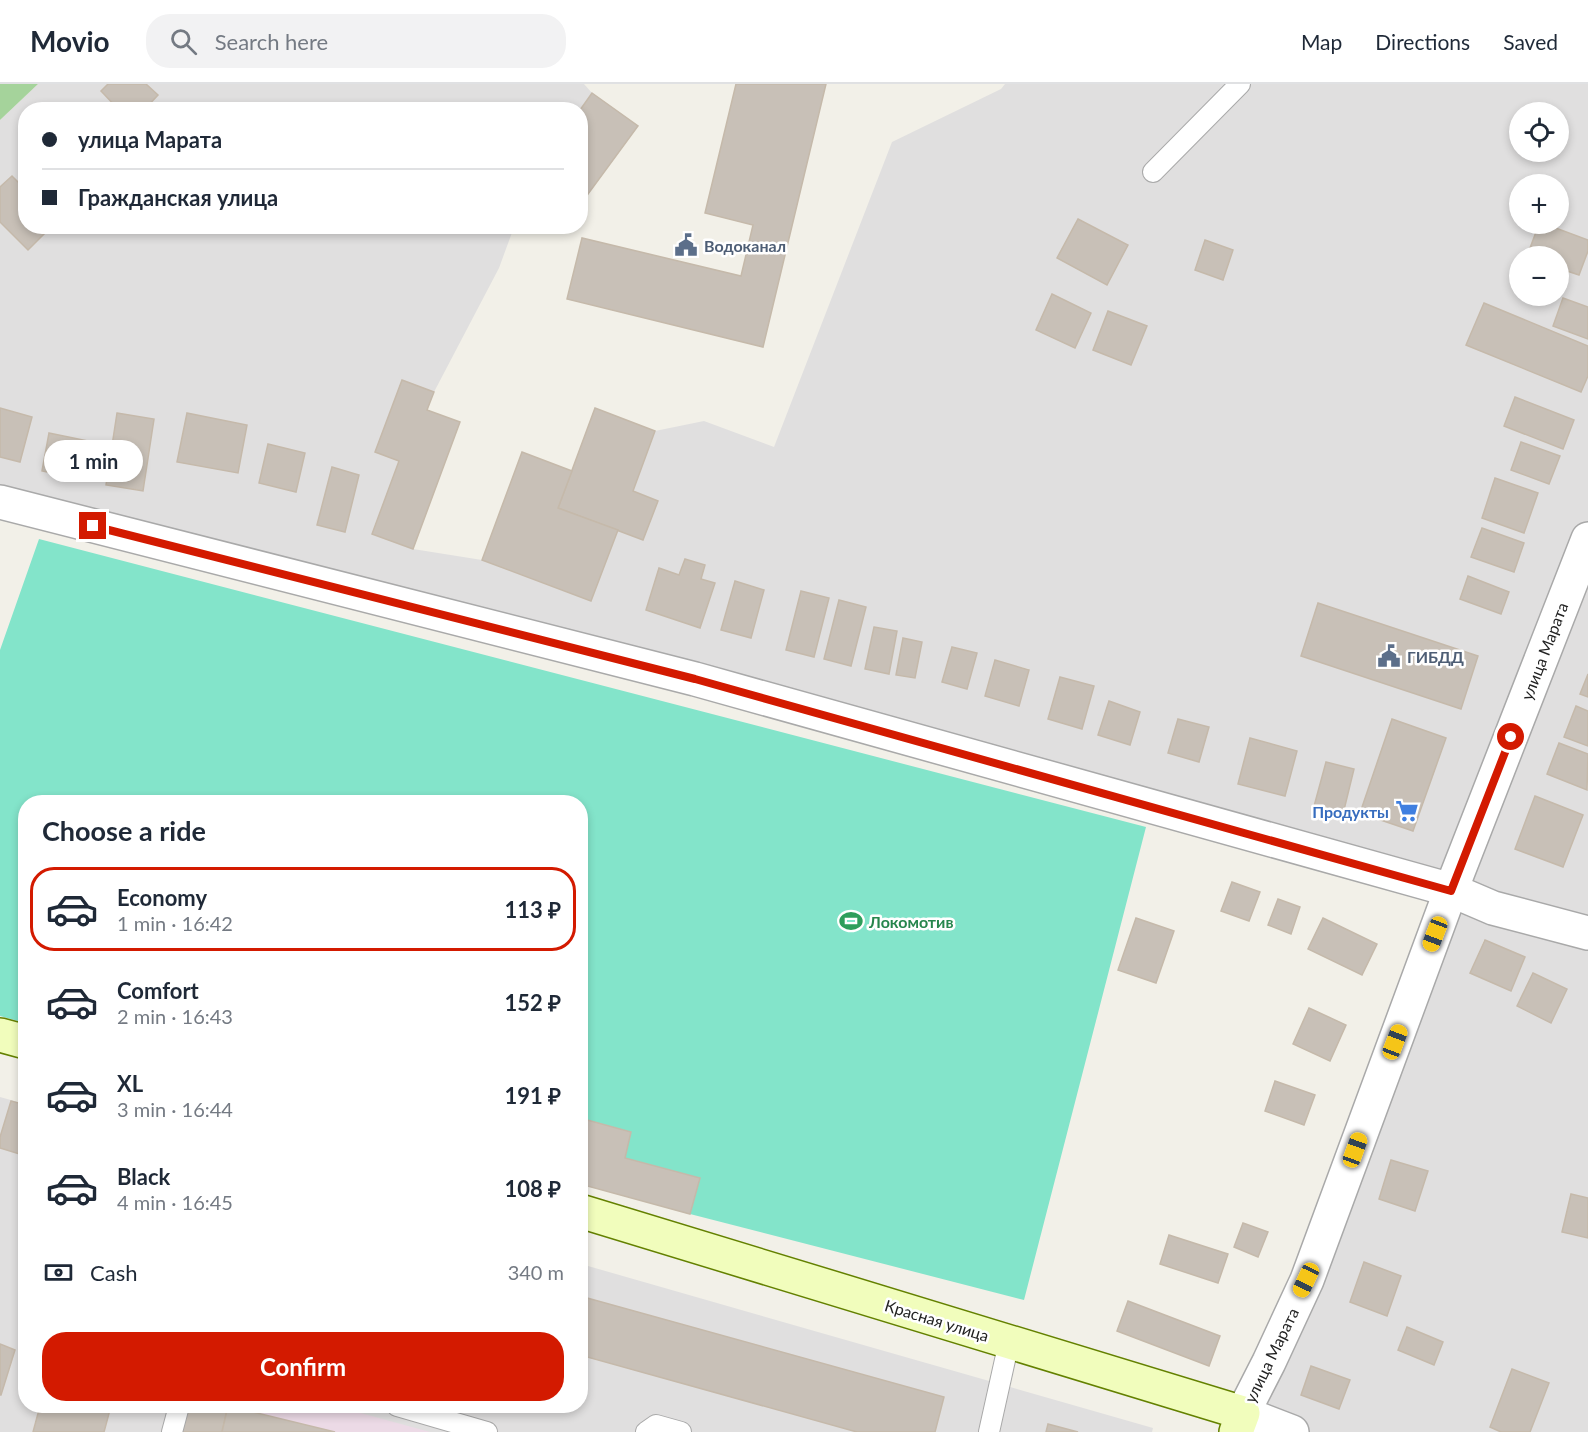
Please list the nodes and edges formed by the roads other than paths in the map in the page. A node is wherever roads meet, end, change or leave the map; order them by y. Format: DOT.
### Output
graph roads {
  1 [pos="1240,84"];
  2 [pos="1153,172"];
  3 [pos="0,502"];
  4 [pos="1588,539"];
  5 [pos="1451,891"];
  6 [pos="1588,933"];
  7 [pos="0,1035"];
  8 [pos="18,1040"];
  9 [pos="588,1213"];
  10 [pos="1009,1342"];
  11 [pos="177,1413"];
  12 [pos="422,1413"];
  13 [pos="1240,1422"];
  14 [pos="172,1432"];
  15 [pos="488,1432"];
  16 [pos="646,1432"];
  17 [pos="681,1432"];
  18 [pos="989,1432"];
  19 [pos="1292,1432"];
  1 -- 2 [label="lane"];
  3 -- 5 [label="street"];
  4 -- 5 [label="street, улица Марата"];
  5 -- 6 [label="street"];
  5 -- 13 [label="street, улица Марата"];
  7 -- 8 [label="street"];
  9 -- 10 [label="street, Красная улица"];
  10 -- 13 [label="street, Красная улица"];
  10 -- 18 [label="lane"];
  11 -- 14 [label="lane"];
  12 -- 15 [label="lane"];
  13 -- 19 [label="street, Красная улица"];
  16 -- 17 [label="lane"];
}
